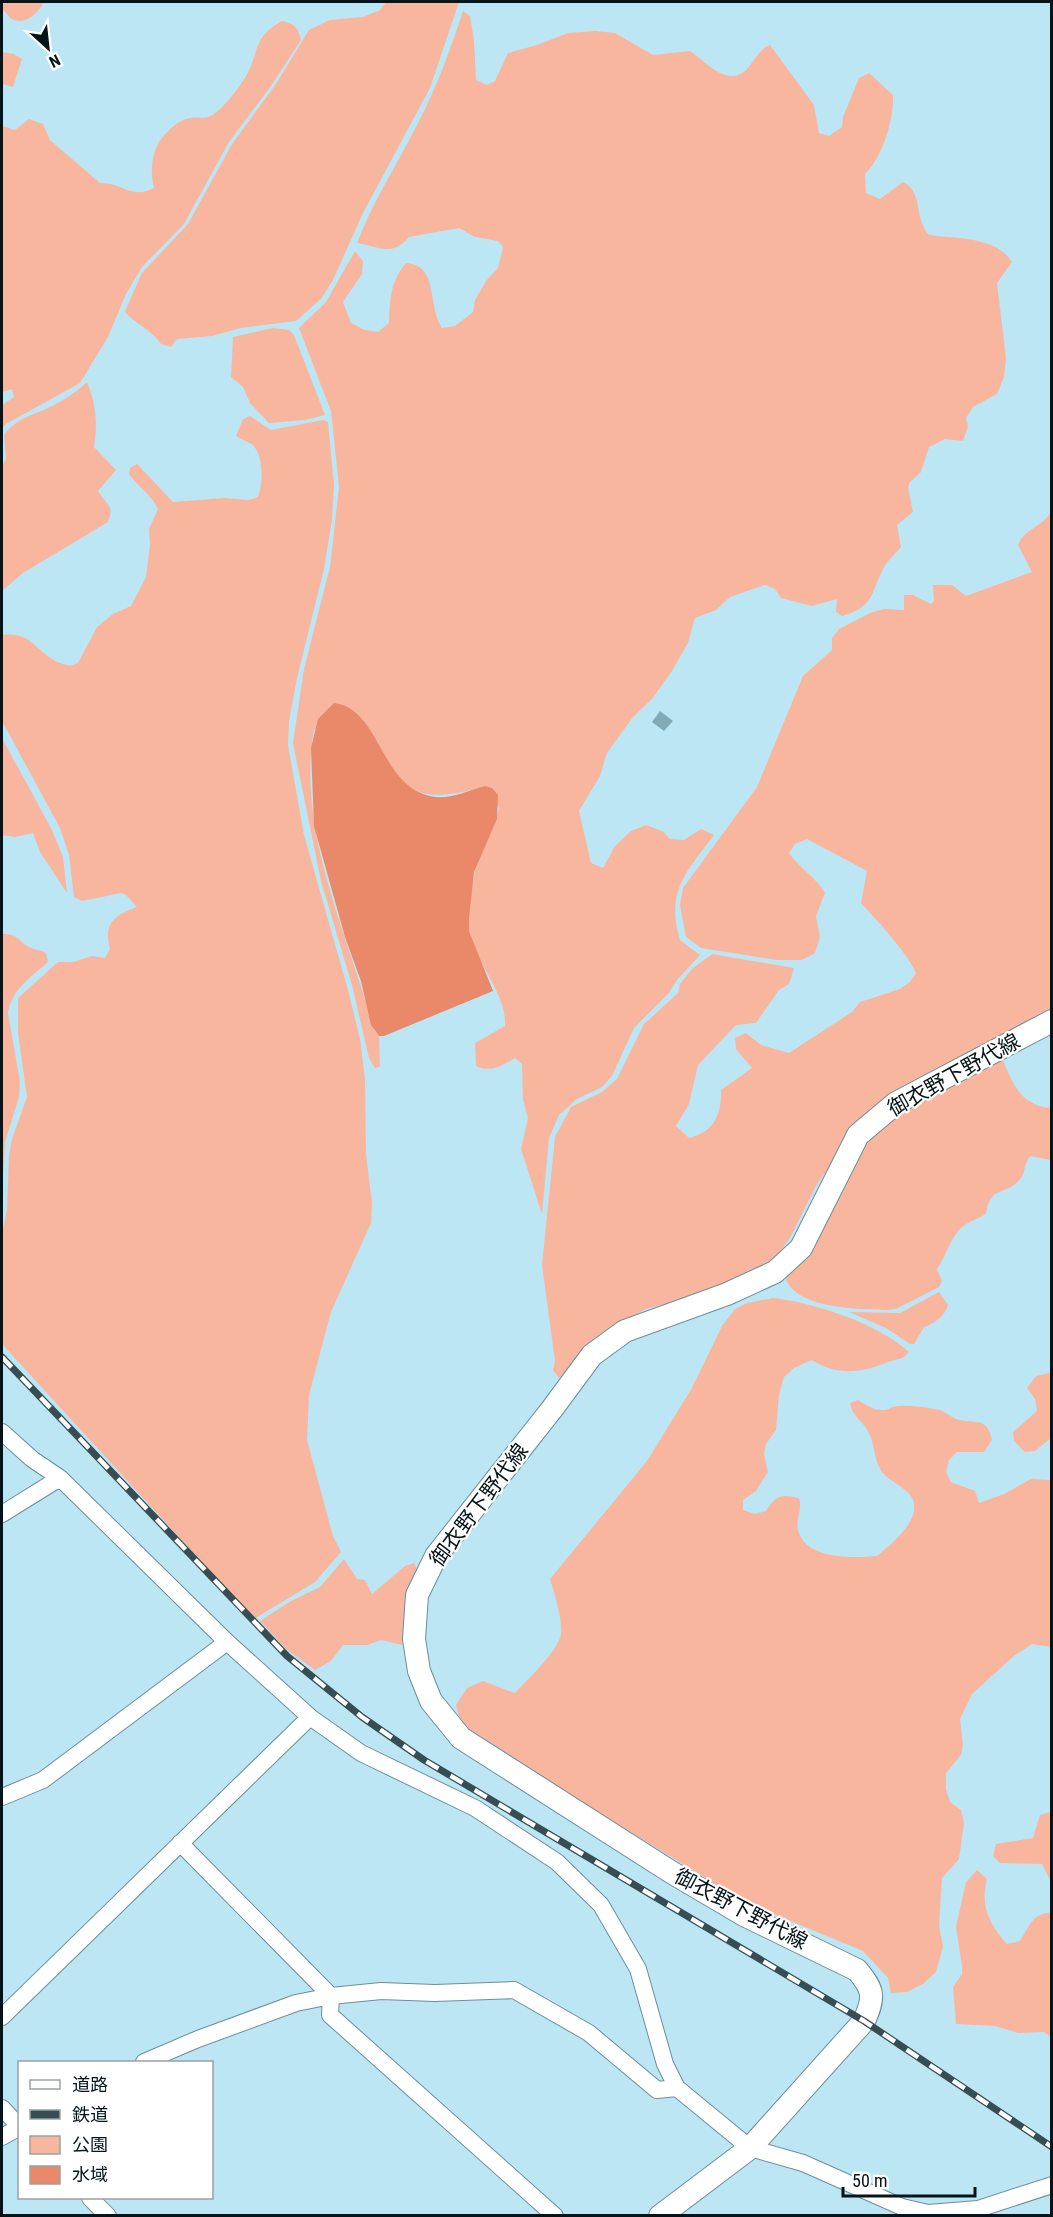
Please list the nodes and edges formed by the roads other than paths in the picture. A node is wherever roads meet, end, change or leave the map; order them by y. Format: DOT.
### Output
graph roads {
  1 [pos="1052,1021"];
  2 [pos="2,1432"];
  3 [pos="60,1478"];
  4 [pos="2,1514"];
  5 [pos="227,1642"];
  6 [pos="310,1717"];
  7 [pos="2,1797"];
  8 [pos="180,1843"];
  9 [pos="331,1996"];
  10 [pos="2,2017"];
  11 [pos="146,2061"];
  12 [pos="677,2088"];
  13 [pos="2,2108"];
  14 [pos="18,2125"];
  15 [pos="18,2128"];
  16 [pos="2,2137"];
  17 [pos="750,2148"];
  18 [pos="1052,2185"];
  19 [pos="91,2199"];
  20 [pos="108,2216"];
  21 [pos="555,2216"];
  22 [pos="660,2216"];
  1 -- 17 [label="main road, 御衣野下野代線"];
  2 -- 3 [label="street"];
  3 -- 4 [label="street"];
  3 -- 5 [label="street"];
  5 -- 6 [label="street"];
  5 -- 7 [label="street"];
  6 -- 8 [label="street"];
  6 -- 12 [label="street"];
  8 -- 9 [label="street"];
  8 -- 10 [label="street"];
  9 -- 11 [label="street"];
  9 -- 12 [label="street"];
  9 -- 21 [label="street"];
  12 -- 17 [label="street"];
  13 -- 14 [label="street"];
  15 -- 16 [label="street"];
  17 -- 18 [label="street"];
  17 -- 22 [label="main road, 御衣野下野代線"];
  19 -- 20 [label="street"];
}
